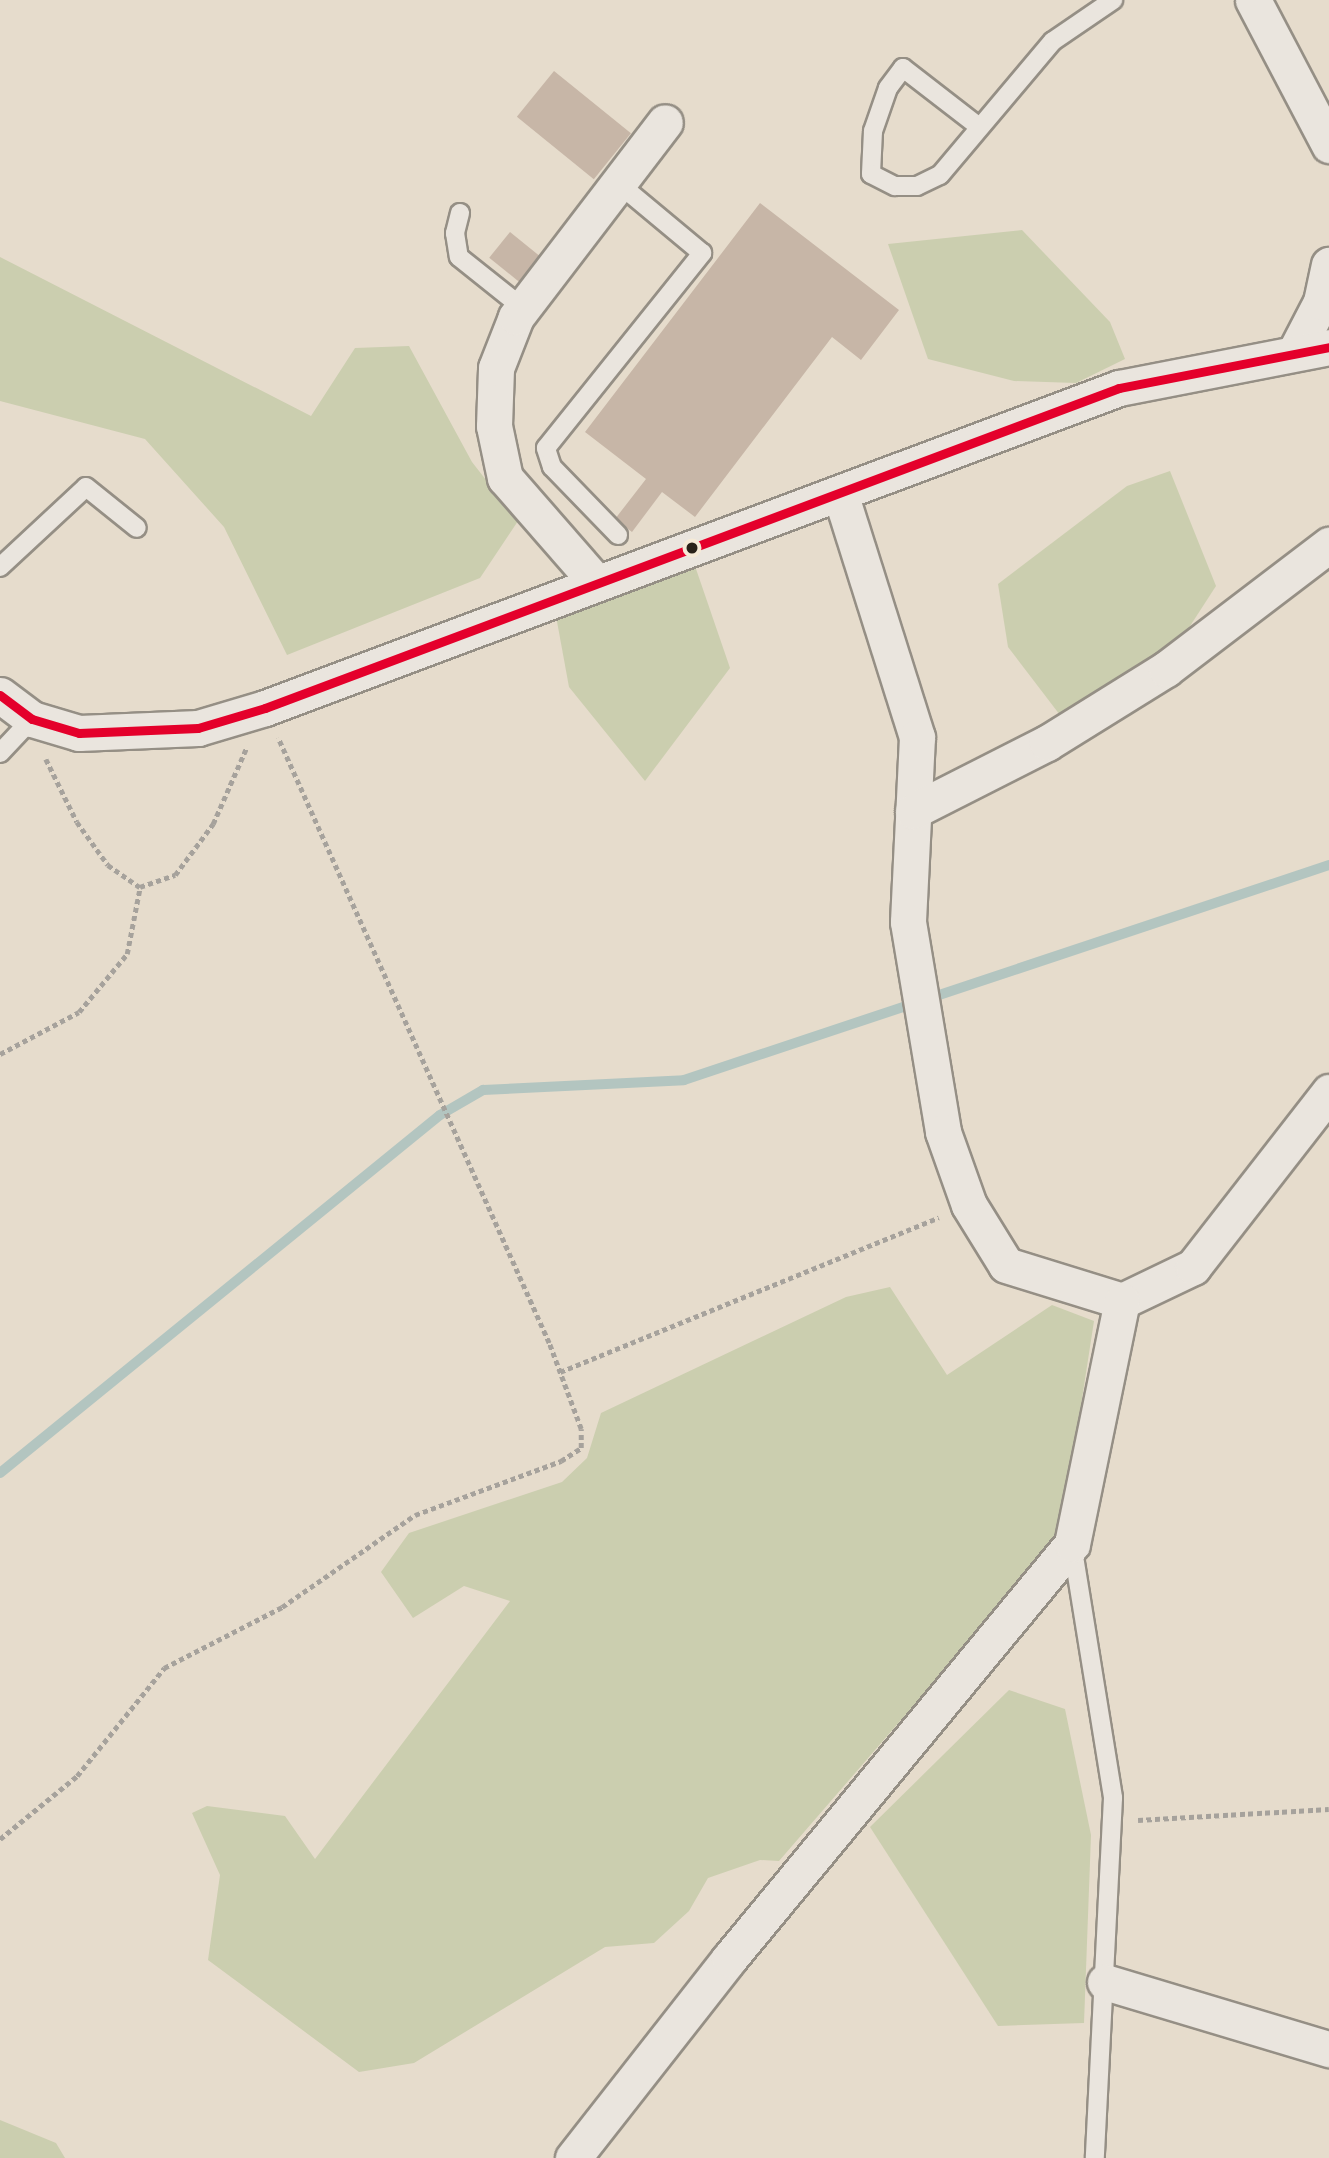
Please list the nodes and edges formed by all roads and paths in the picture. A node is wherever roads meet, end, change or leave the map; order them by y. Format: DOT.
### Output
graph roads {
  1 [pos="1113,0"];
  2 [pos="1253,0"];
  3 [pos="665,122"];
  4 [pos="978,126"];
  5 [pos="1329,145"];
  6 [pos="618,183"];
  7 [pos="460,213"];
  8 [pos="1329,265"];
  9 [pos="523,308"];
  10 [pos="1312,349"];
  11 [pos="840,494"];
  12 [pos="137,528"];
  13 [pos="618,535"];
  14 [pos="1329,545"];
  15 [pos="0,567"];
  16 [pos="595,581"];
  17 [pos="0,695"];
  18 [pos="265,708"];
  19 [pos="32,719"];
  20 [pos="0,753"];
  21 [pos="913,811"];
  22 [pos="140,887"];
  23 [pos="0,1054"];
  24 [pos="1329,1092"];
  25 [pos="969,1205"];
  26 [pos="1122,1301"];
  27 [pos="560,1372"];
  28 [pos="1072,1544"];
  29 [pos="1329,1809"];
  30 [pos="1112,1822"];
  31 [pos="0,1839"];
  32 [pos="1105,1982"];
  33 [pos="1329,2049"];
  34 [pos="573,2158"];
  35 [pos="1095,2158"];
  1 -- 4 [label="lane"];
  2 -- 5 [label="street"];
  3 -- 6 [label="street"];
  4 -- 4 [label="lane"];
  6 -- 9 [label="street"];
  6 -- 13 [label="lane"];
  7 -- 9 [label="lane"];
  8 -- 10 [label="street"];
  9 -- 16 [label="street"];
  10 -- 11 [label="street"];
  11 -- 16 [label="street"];
  11 -- 21 [label="street"];
  12 -- 15 [label="lane"];
  14 -- 21 [label="street"];
  16 -- 18 [label="street"];
  17 -- 19 [label="street"];
  18 -- 19 [label="street"];
  18 -- 22 [label="path"];
  18 -- 27 [label="path"];
  19 -- 20 [label="lane"];
  19 -- 22 [label="path"];
  21 -- 25 [label="street"];
  22 -- 23 [label="path"];
  24 -- 26 [label="street"];
  25 -- 26 [label="street"];
  25 -- 27 [label="path"];
  26 -- 28 [label="street"];
  27 -- 31 [label="path"];
  28 -- 30 [label="lane"];
  28 -- 34 [label="street"];
  29 -- 30 [label="path"];
  30 -- 32 [label="lane"];
  32 -- 33 [label="street"];
  32 -- 35 [label="lane"];
}
